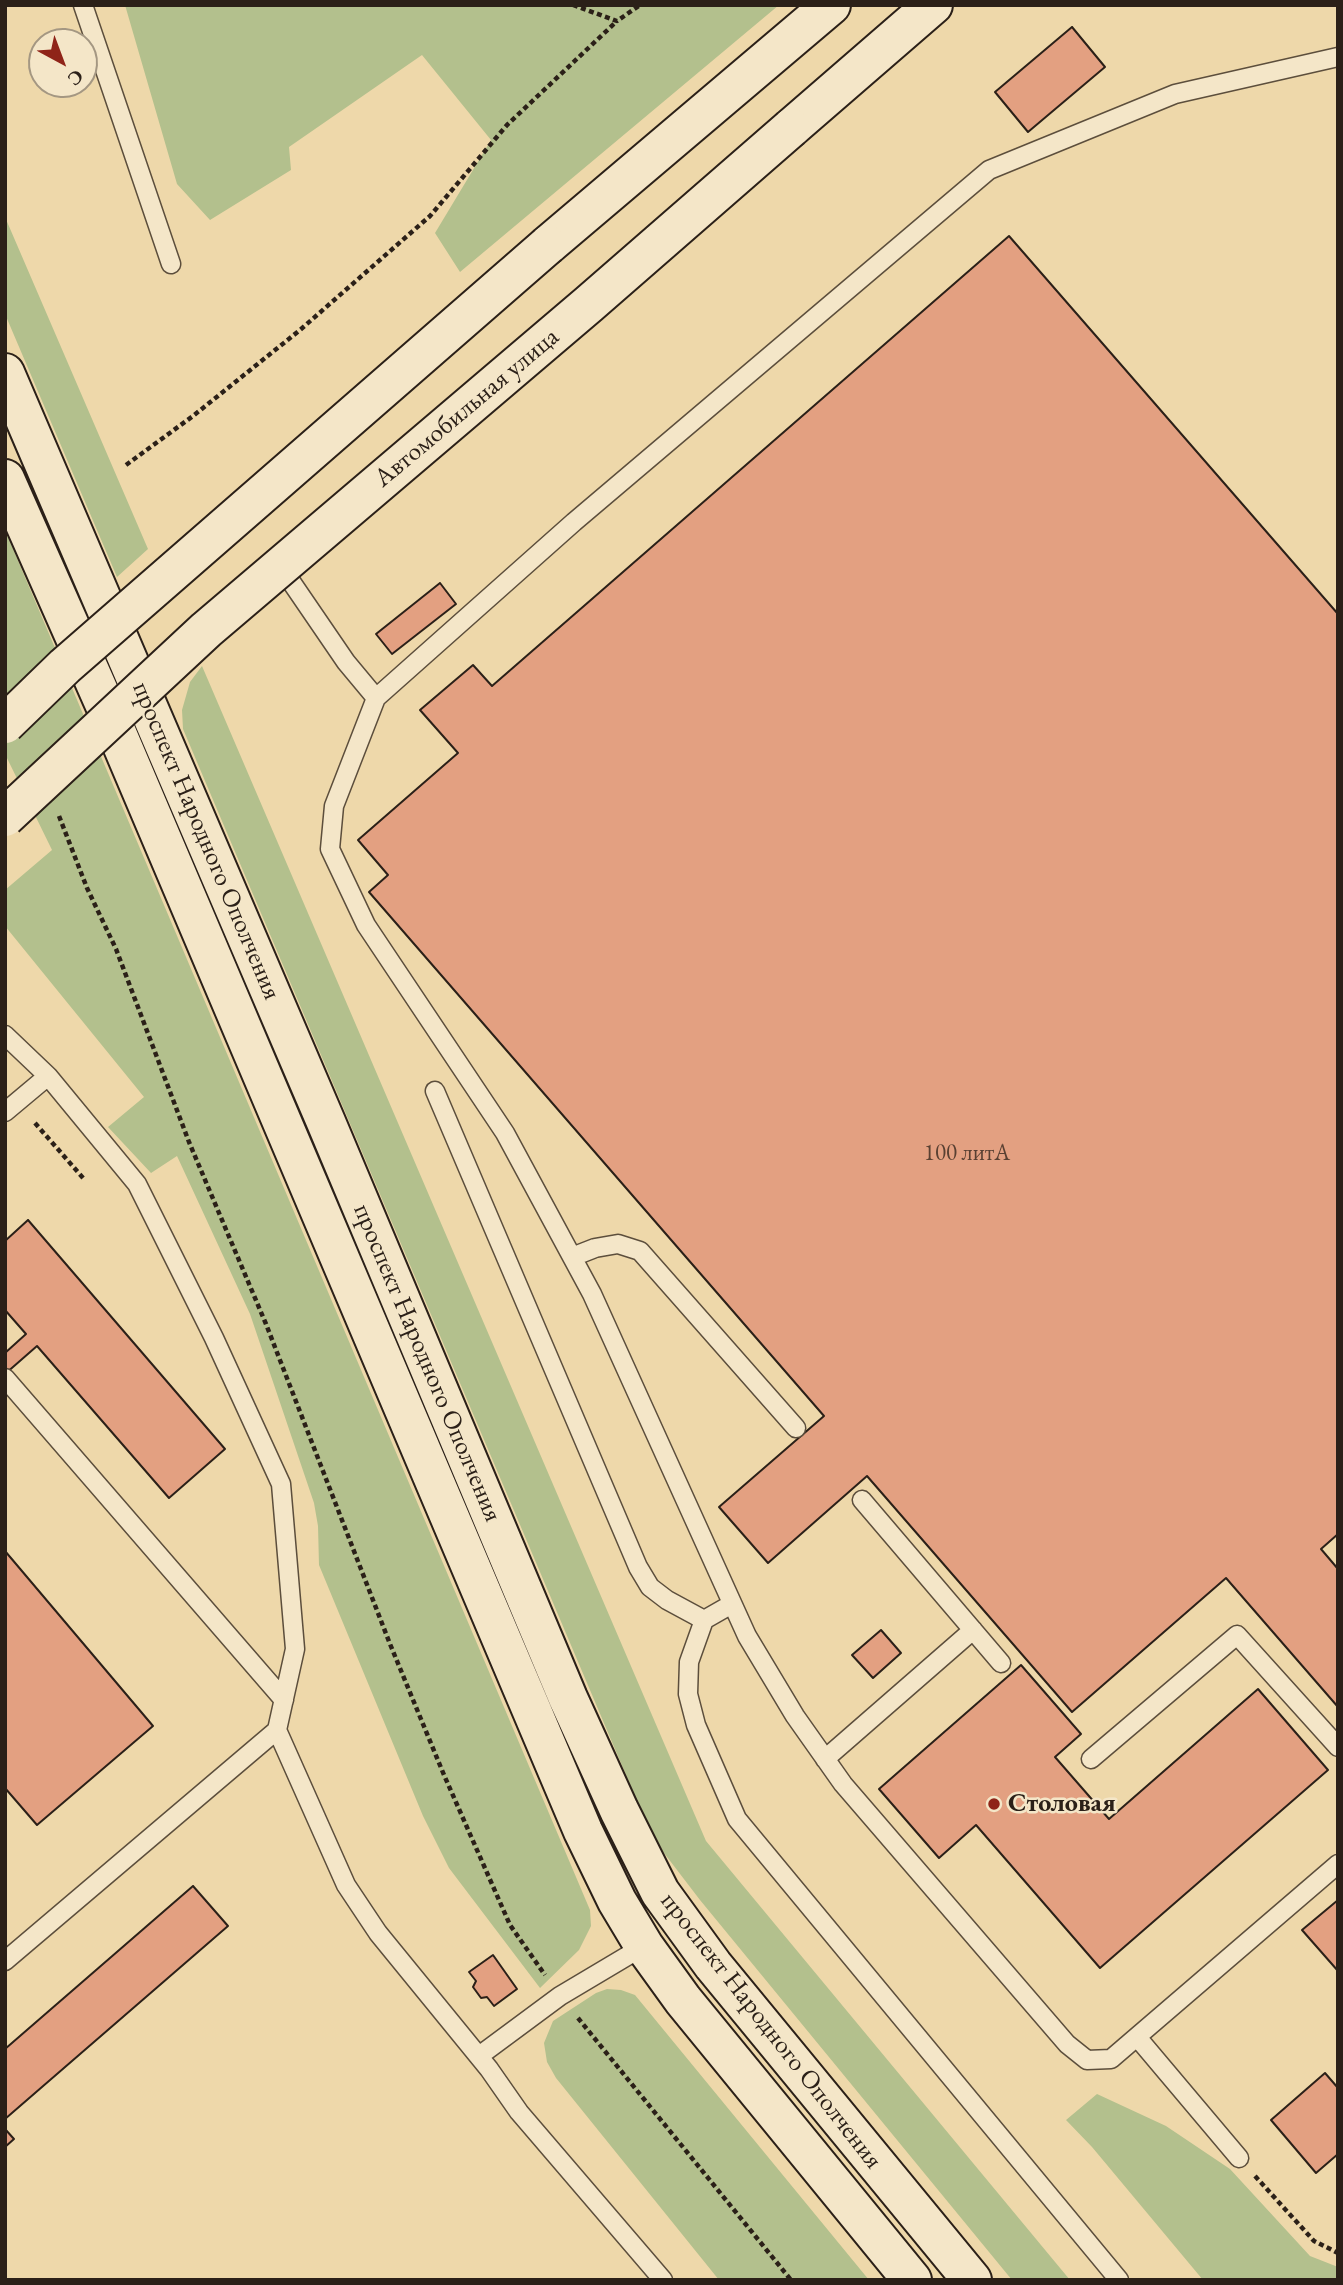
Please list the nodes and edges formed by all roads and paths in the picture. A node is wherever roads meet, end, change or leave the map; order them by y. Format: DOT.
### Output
graph roads {
  1 [pos="83,5"];
  2 [pos="573,5"];
  3 [pos="640,5"];
  4 [pos="831,5"];
  5 [pos="933,5"];
  6 [pos="617,20"];
  7 [pos="1338,57"];
  8 [pos="171,264"];
  9 [pos="5,373"];
  10 [pos="126,465"];
  11 [pos="5,479"];
  12 [pos="279,565"];
  13 [pos="376,698"];
  14 [pos="5,724"];
  15 [pos="56,809"];
  16 [pos="5,817"];
  17 [pos="5,1035"];
  18 [pos="48,1076"];
  19 [pos="435,1091"];
  20 [pos="11,1107"];
  21 [pos="85,1179"];
  22 [pos="572,1257"];
  23 [pos="5,1378"];
  24 [pos="796,1428"];
  25 [pos="862,1500"];
  26 [pos="732,1604"];
  27 [pos="704,1620"];
  28 [pos="973,1630"];
  29 [pos="1002,1663"];
  30 [pos="284,1700"];
  31 [pos="277,1730"];
  32 [pos="1338,1748"];
  33 [pos="825,1759"];
  34 [pos="1091,1759"];
  35 [pos="1338,1864"];
  36 [pos="644,1946"];
  37 [pos="5,1961"];
  38 [pos="560,1996"];
  39 [pos="1136,2037"];
  40 [pos="478,2056"];
  41 [pos="1239,2158"];
  42 [pos="1338,2253"];
  43 [pos="663,2280"];
  44 [pos="791,2280"];
  45 [pos="912,2280"];
  46 [pos="972,2280"];
  47 [pos="1119,2280"];
  1 -- 8 [label="lane"];
  2 -- 6 [label="path"];
  3 -- 6 [label="path"];
  4 -- 14 [label="main road, bridge"];
  5 -- 16 [label="main road, Автомобильная улица, bridge"];
  6 -- 10 [label="path"];
  7 -- 13 [label="lane"];
  9 -- 46 [label="main road, проспект Народного Ополчения"];
  11 -- 36 [label="main road, проспект Народного Ополчения"];
  12 -- 13 [label="lane"];
  13 -- 22 [label="lane"];
  15 -- 38 [label="path"];
  17 -- 18 [label="lane"];
  18 -- 20 [label="lane"];
  18 -- 30 [label="lane"];
  19 -- 27 [label="lane"];
  20 -- 21 [label="path"];
  22 -- 24 [label="lane"];
  22 -- 26 [label="lane"];
  23 -- 30 [label="lane"];
  25 -- 28 [label="lane"];
  26 -- 27 [label="lane"];
  26 -- 33 [label="lane"];
  27 -- 47 [label="lane"];
  28 -- 29 [label="lane"];
  28 -- 33 [label="lane"];
  30 -- 31 [label="lane"];
  31 -- 37 [label="lane"];
  31 -- 40 [label="lane"];
  32 -- 34 [label="lane"];
  33 -- 39 [label="lane"];
  35 -- 39 [label="lane"];
  36 -- 38 [label="lane"];
  36 -- 45 [label="main road, проспект Народного Ополчения"];
  38 -- 40 [label="lane"];
  38 -- 44 [label="path"];
  39 -- 41 [label="lane"];
  40 -- 43 [label="lane"];
  41 -- 42 [label="path"];
}
